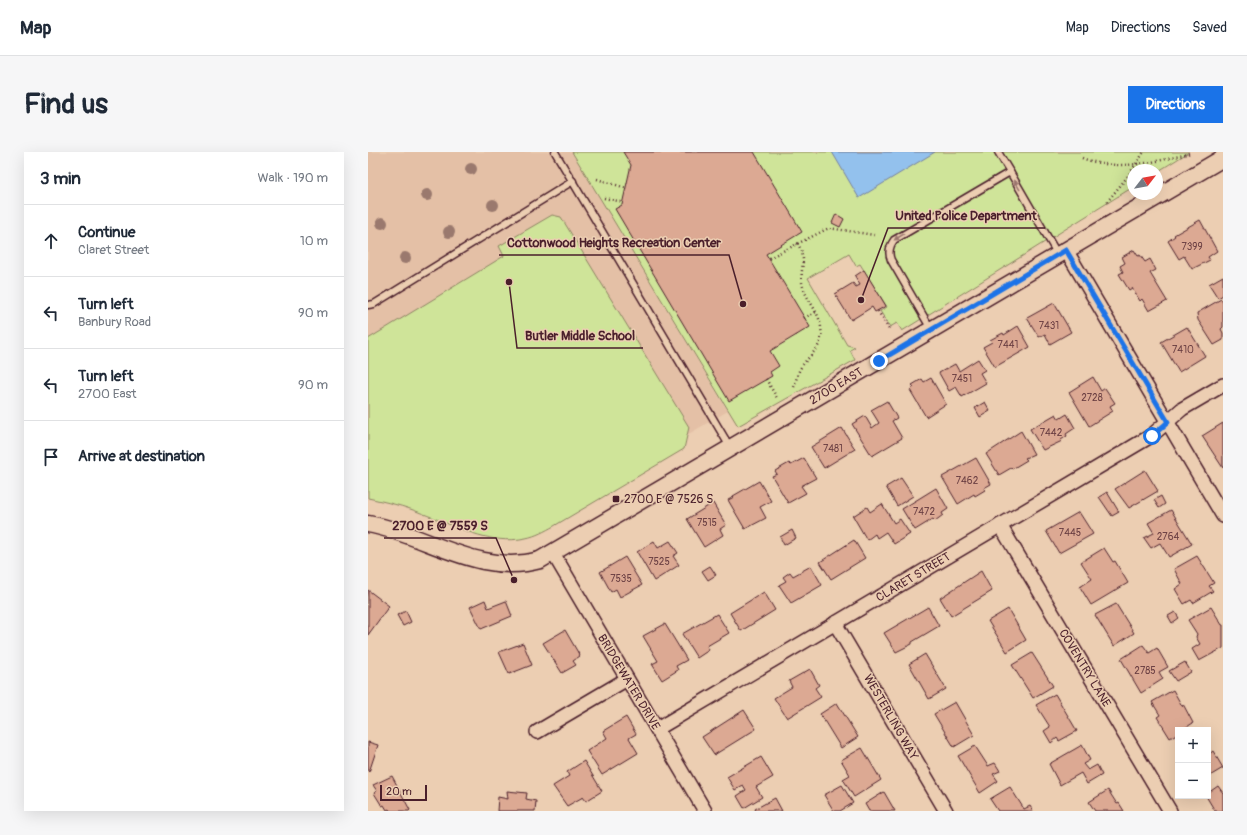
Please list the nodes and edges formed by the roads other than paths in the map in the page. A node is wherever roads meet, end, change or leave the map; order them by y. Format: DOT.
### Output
graph roads {
  1 [pos="555,152"];
  2 [pos="998,152"];
  3 [pos="1223,158"];
  4 [pos="1010,172"];
  5 [pos="573,181"];
  6 [pos="1062,252"];
  7 [pos="368,305"];
  8 [pos="932,330"];
  9 [pos="1223,385"];
  10 [pos="1168,422"];
  11 [pos="731,449"];
  12 [pos="1223,516"];
  13 [pos="368,524"];
  14 [pos="1000,525"];
  15 [pos="553,553"];
  16 [pos="835,623"];
  17 [pos="627,679"];
  18 [pos="657,729"];
  19 [pos="537,732"];
  20 [pos="706,811"];
  21 [pos="946,811"];
  22 [pos="1170,811"];
  1 -- 5 [label="lane"];
  2 -- 4 [label="lane"];
  3 -- 6 [label="street, 2700 EAST"];
  6 -- 4 [label="lane, one-way"];
  4 -- 8 [label="lane, one-way"];
  5 -- 7 [label="lane"];
  5 -- 11 [label="lane"];
  6 -- 8 [label="street, 2700 EAST"];
  6 -- 10 [label="street"];
  8 -- 11 [label="street, 2700 EAST"];
  9 -- 10 [label="street, CLARET STREET"];
  10 -- 12 [label="street"];
  10 -- 14 [label="street, CLARET STREET"];
  11 -- 15 [label="street, 2700 EAST"];
  13 -- 15 [label="street, 2700 EAST"];
  14 -- 16 [label="street, CLARET STREET"];
  14 -- 22 [label="street, COVENTRY LANE"];
  15 -- 17 [label="street, BRIDGEWATER DRIVE"];
  16 -- 18 [label="street, CLARET STREET"];
  16 -- 21 [label="street, WESTERLING WAY"];
  17 -- 18 [label="street, BRIDGEWATER DRIVE"];
  17 -- 19 [label="street"];
  18 -- 20 [label="street, BRIDGEWATER DRIVE"];
}
